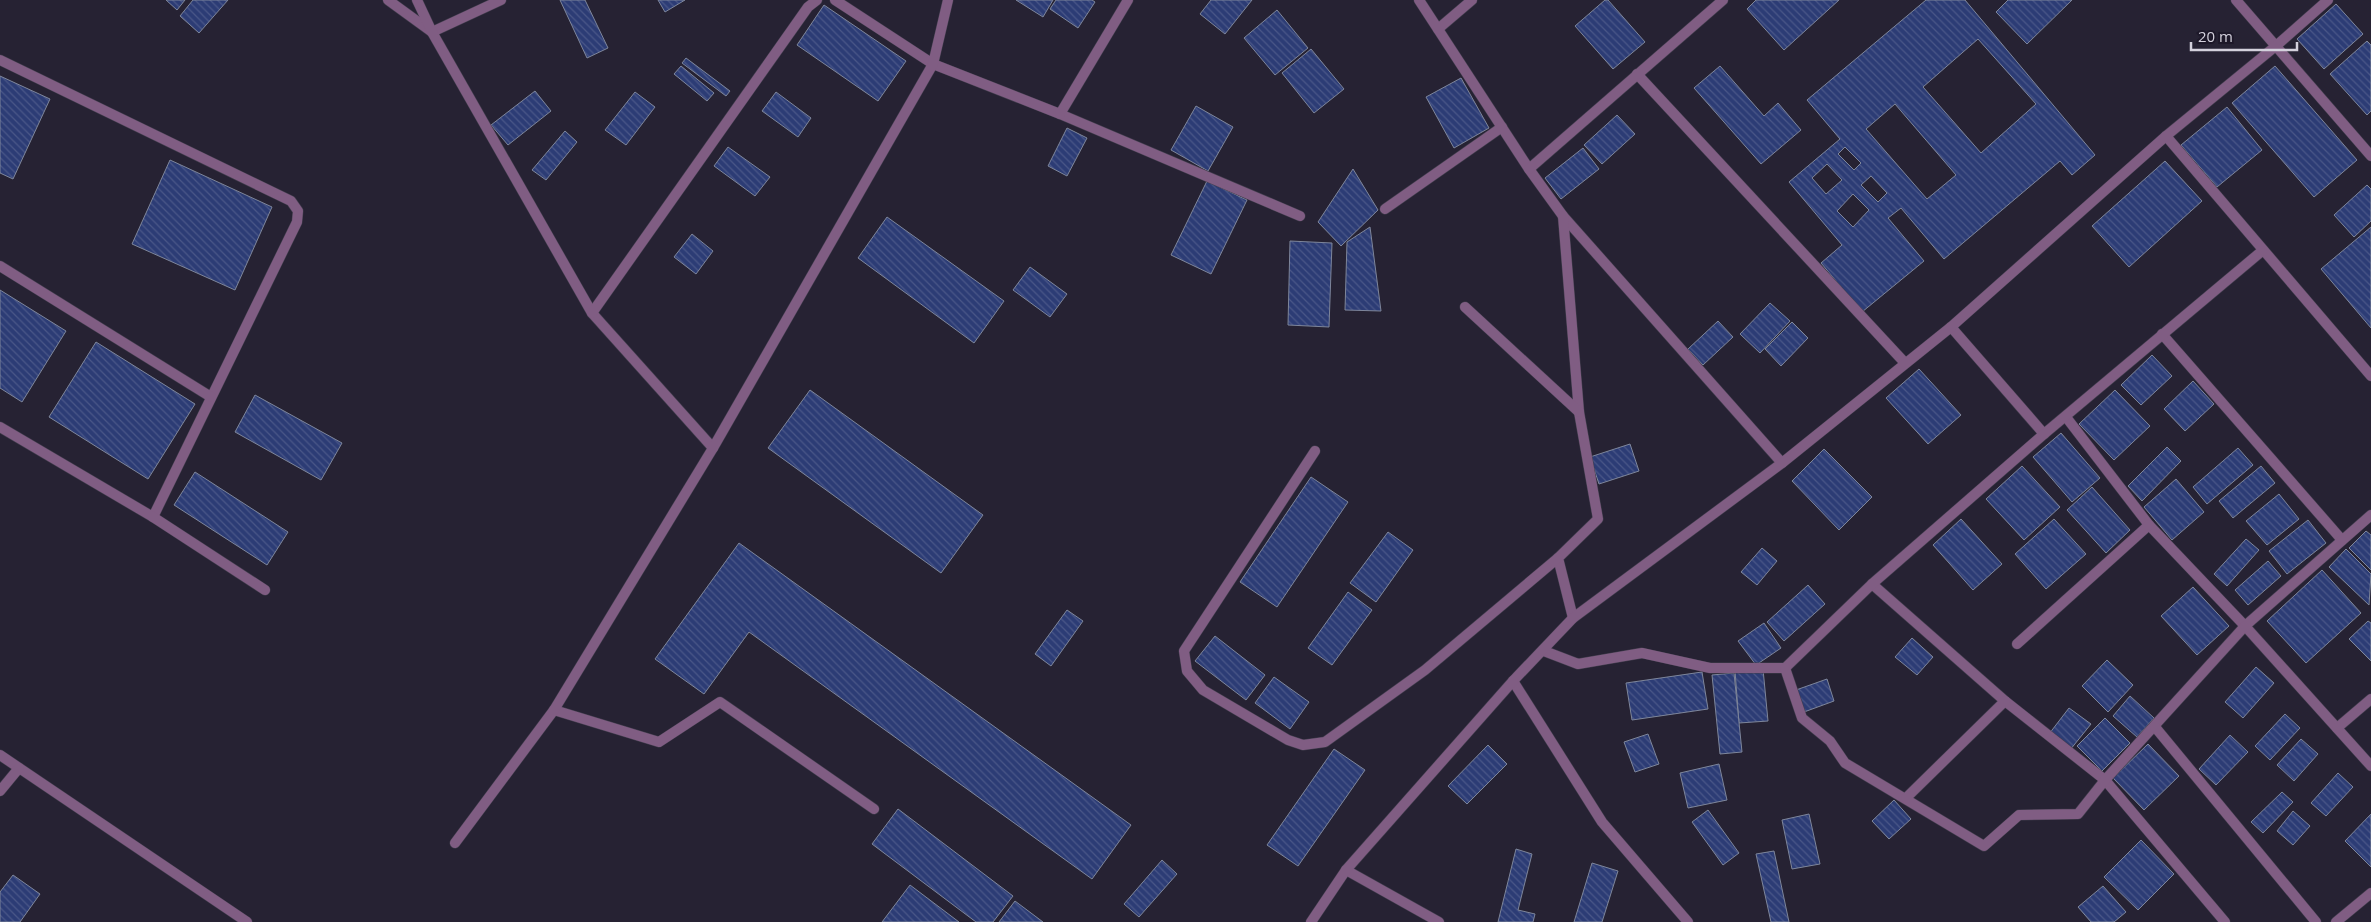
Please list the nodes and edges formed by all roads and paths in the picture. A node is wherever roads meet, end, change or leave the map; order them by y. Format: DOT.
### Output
graph roads {
  1 [pos="388,0"];
  2 [pos="417,0"];
  3 [pos="501,0"];
  4 [pos="817,0"];
  5 [pos="835,0"];
  6 [pos="948,0"];
  7 [pos="1128,0"];
  8 [pos="1419,0"];
  9 [pos="1472,0"];
  10 [pos="1723,0"];
  11 [pos="2236,0"];
  12 [pos="2328,0"];
  13 [pos="1438,28"];
  14 [pos="432,32"];
  15 [pos="2277,45"];
  16 [pos="0,60"];
  17 [pos="933,64"];
  18 [pos="1637,74"];
  19 [pos="1060,114"];
  20 [pos="1502,127"];
  21 [pos="2166,136"];
  22 [pos="2371,156"];
  23 [pos="1529,169"];
  24 [pos="1384,208"];
  25 [pos="1300,216"];
  26 [pos="1563,216"];
  27 [pos="2262,250"];
  28 [pos="0,266"];
  29 [pos="1466,307"];
  30 [pos="592,313"];
  31 [pos="1951,327"];
  32 [pos="2162,334"];
  33 [pos="1905,363"];
  34 [pos="2371,376"];
  35 [pos="212,397"];
  36 [pos="1579,412"];
  37 [pos="2066,417"];
  38 [pos="0,427"];
  39 [pos="2044,434"];
  40 [pos="713,448"];
  41 [pos="1315,451"];
  42 [pos="1782,463"];
  43 [pos="2371,514"];
  44 [pos="153,517"];
  45 [pos="2149,525"];
  46 [pos="2342,540"];
  47 [pos="1558,558"];
  48 [pos="1872,584"];
  49 [pos="265,590"];
  50 [pos="1573,618"];
  51 [pos="2245,626"];
  52 [pos="2017,644"];
  53 [pos="1544,651"];
  54 [pos="1785,668"];
  55 [pos="1513,682"];
  56 [pos="2371,699"];
  57 [pos="2005,702"];
  58 [pos="554,710"];
  59 [pos="2155,727"];
  60 [pos="2338,728"];
  61 [pos="0,755"];
  62 [pos="2371,766"];
  63 [pos="19,768"];
  64 [pos="2105,780"];
  65 [pos="0,791"];
  66 [pos="1906,798"];
  67 [pos="874,809"];
  68 [pos="455,843"];
  69 [pos="1346,870"];
  70 [pos="2371,893"];
  71 [pos="247,922"];
  72 [pos="1311,922"];
  73 [pos="1439,922"];
  74 [pos="1688,922"];
  75 [pos="2225,922"];
  76 [pos="2316,922"];
  77 [pos="2336,922"];
  1 -- 14 [label="street"];
  2 -- 14 [label="street"];
  3 -- 14 [label="street"];
  4 -- 30 [label="street"];
  5 -- 17 [label="street"];
  6 -- 17 [label="street"];
  7 -- 19 [label="street"];
  8 -- 13 [label="street"];
  9 -- 13 [label="street"];
  10 -- 18 [label="street"];
  11 -- 15 [label="street"];
  12 -- 15 [label="street"];
  13 -- 20 [label="street"];
  14 -- 30 [label="street"];
  15 -- 21 [label="street"];
  15 -- 22 [label="street"];
  16 -- 35 [label="street"];
  17 -- 19 [label="street"];
  17 -- 40 [label="street"];
  18 -- 23 [label="street"];
  18 -- 33 [label="street"];
  19 -- 25 [label="street"];
  20 -- 23 [label="street"];
  20 -- 24 [label="street"];
  21 -- 27 [label="street"];
  21 -- 31 [label="street"];
  23 -- 26 [label="street"];
  26 -- 36 [label="street"];
  26 -- 42 [label="street"];
  27 -- 32 [label="street"];
  27 -- 34 [label="street"];
  28 -- 35 [label="street"];
  29 -- 36 [label="street"];
  30 -- 40 [label="street"];
  31 -- 33 [label="street"];
  31 -- 39 [label="street"];
  32 -- 37 [label="street"];
  32 -- 46 [label="street"];
  33 -- 42 [label="street"];
  35 -- 44 [label="street"];
  36 -- 47 [label="street"];
  37 -- 39 [label="street"];
  37 -- 45 [label="street"];
  38 -- 44 [label="street"];
  39 -- 48 [label="street"];
  40 -- 58 [label="street"];
  41 -- 47 [label="street"];
  42 -- 50 [label="street"];
  43 -- 46 [label="street"];
  44 -- 49 [label="street"];
  45 -- 51 [label="street"];
  45 -- 52 [label="street"];
  46 -- 51 [label="street"];
  47 -- 50 [label="street"];
  48 -- 54 [label="street"];
  48 -- 57 [label="street"];
  50 -- 53 [label="street"];
  51 -- 59 [label="street"];
  51 -- 60 [label="street"];
  53 -- 54 [label="street"];
  53 -- 55 [label="street"];
  54 -- 66 [label="street"];
  55 -- 69 [label="street"];
  55 -- 74 [label="street"];
  56 -- 60 [label="street"];
  57 -- 64 [label="street"];
  57 -- 66 [label="street"];
  58 -- 67 [label="street"];
  58 -- 68 [label="street"];
  59 -- 64 [label="street"];
  59 -- 76 [label="street"];
  60 -- 62 [label="street"];
  61 -- 63 [label="street"];
  63 -- 65 [label="street"];
  63 -- 71 [label="street"];
  64 -- 66 [label="street"];
  64 -- 75 [label="street"];
  69 -- 72 [label="street"];
  69 -- 73 [label="street"];
  70 -- 77 [label="street"];
}
